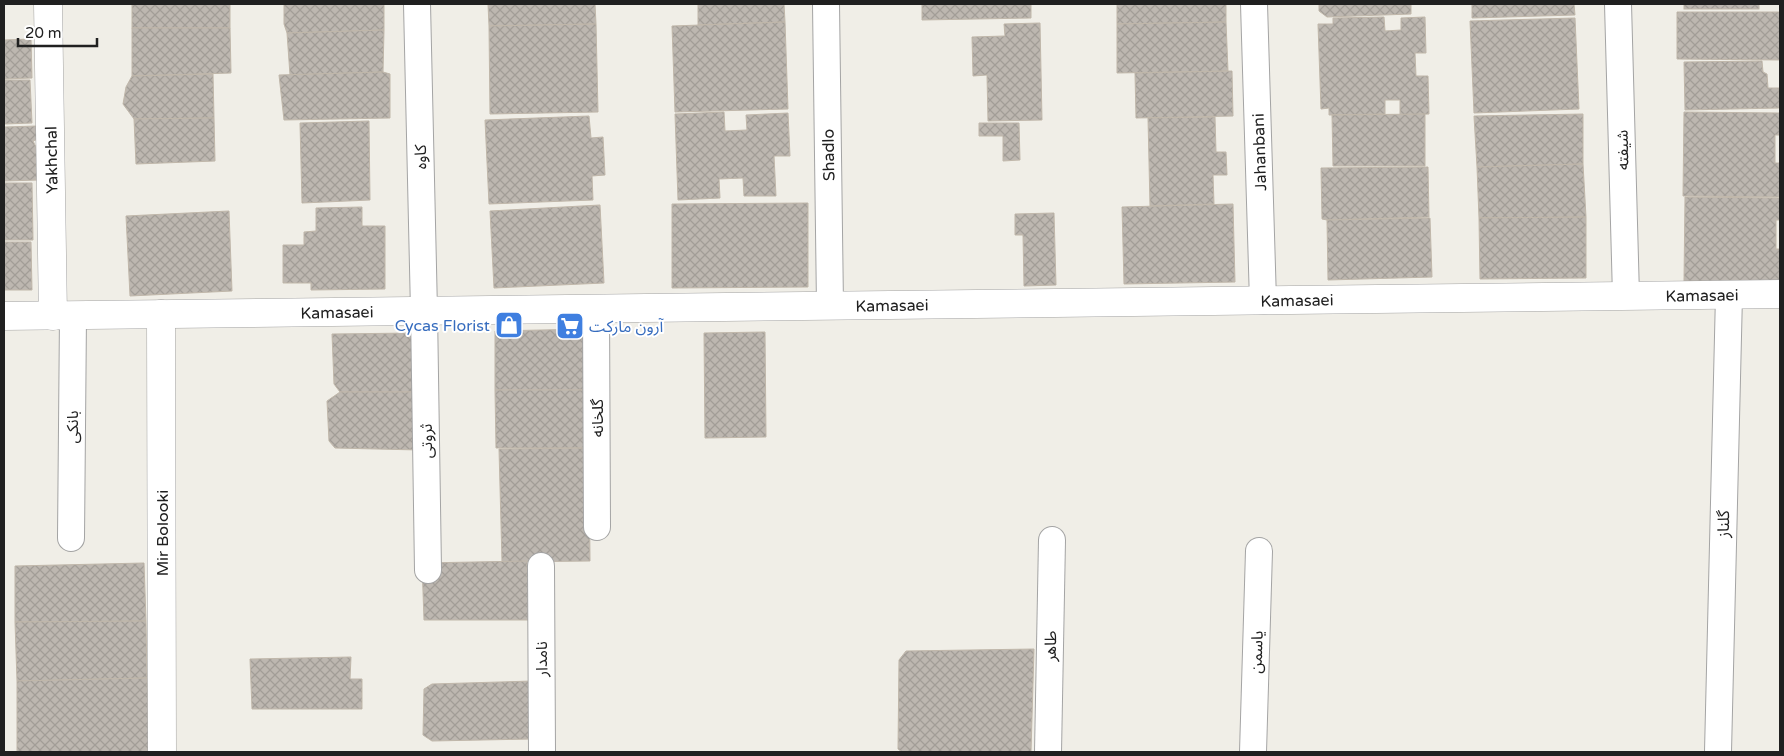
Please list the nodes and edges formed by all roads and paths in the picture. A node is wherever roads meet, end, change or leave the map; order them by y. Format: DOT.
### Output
graph roads {
  1 [pos="48,4"];
  2 [pos="417,4"];
  3 [pos="826,4"];
  4 [pos="1254,4"];
  5 [pos="1618,4"];
  6 [pos="1780,294"];
  7 [pos="1729,295"];
  8 [pos="1626,296"];
  9 [pos="1263,301"];
  10 [pos="830,306"];
  11 [pos="596,309"];
  12 [pos="424,311"];
  13 [pos="161,314"];
  14 [pos="4,316"];
  15 [pos="63,316"];
  16 [pos="597,527"];
  17 [pos="71,538"];
  18 [pos="1052,540"];
  19 [pos="1259,551"];
  20 [pos="541,566"];
  21 [pos="428,570"];
  22 [pos="162,752"];
  23 [pos="542,752"];
  24 [pos="1048,752"];
  25 [pos="1253,752"];
  26 [pos="1718,752"];
  1 -- 15 [label="street, Yakhchal"];
  2 -- 12 [label="street, کاوه"];
  3 -- 10 [label="street, Shadlo"];
  4 -- 9 [label="street, Jahanbani"];
  5 -- 8 [label="street, شیفته"];
  6 -- 7 [label="street, Kamasaei"];
  7 -- 8 [label="street, Kamasaei"];
  7 -- 26 [label="street, گلناز"];
  8 -- 9 [label="street, Kamasaei"];
  9 -- 10 [label="street, Kamasaei"];
  10 -- 11 [label="street, Kamasaei"];
  11 -- 12 [label="street, Kamasaei"];
  11 -- 16 [label="street, گلخانه"];
  12 -- 13 [label="street, Kamasaei"];
  12 -- 21 [label="street, ثروتی"];
  13 -- 15 [label="street, Kamasaei"];
  13 -- 22 [label="street, Mir Bolooki"];
  14 -- 15 [label="street, Kamasaei"];
  15 -- 17 [label="street, بانکی"];
  18 -- 24 [label="street, طاهر"];
  19 -- 25 [label="street, یاسمن"];
  20 -- 23 [label="street, نامدار"];
}
